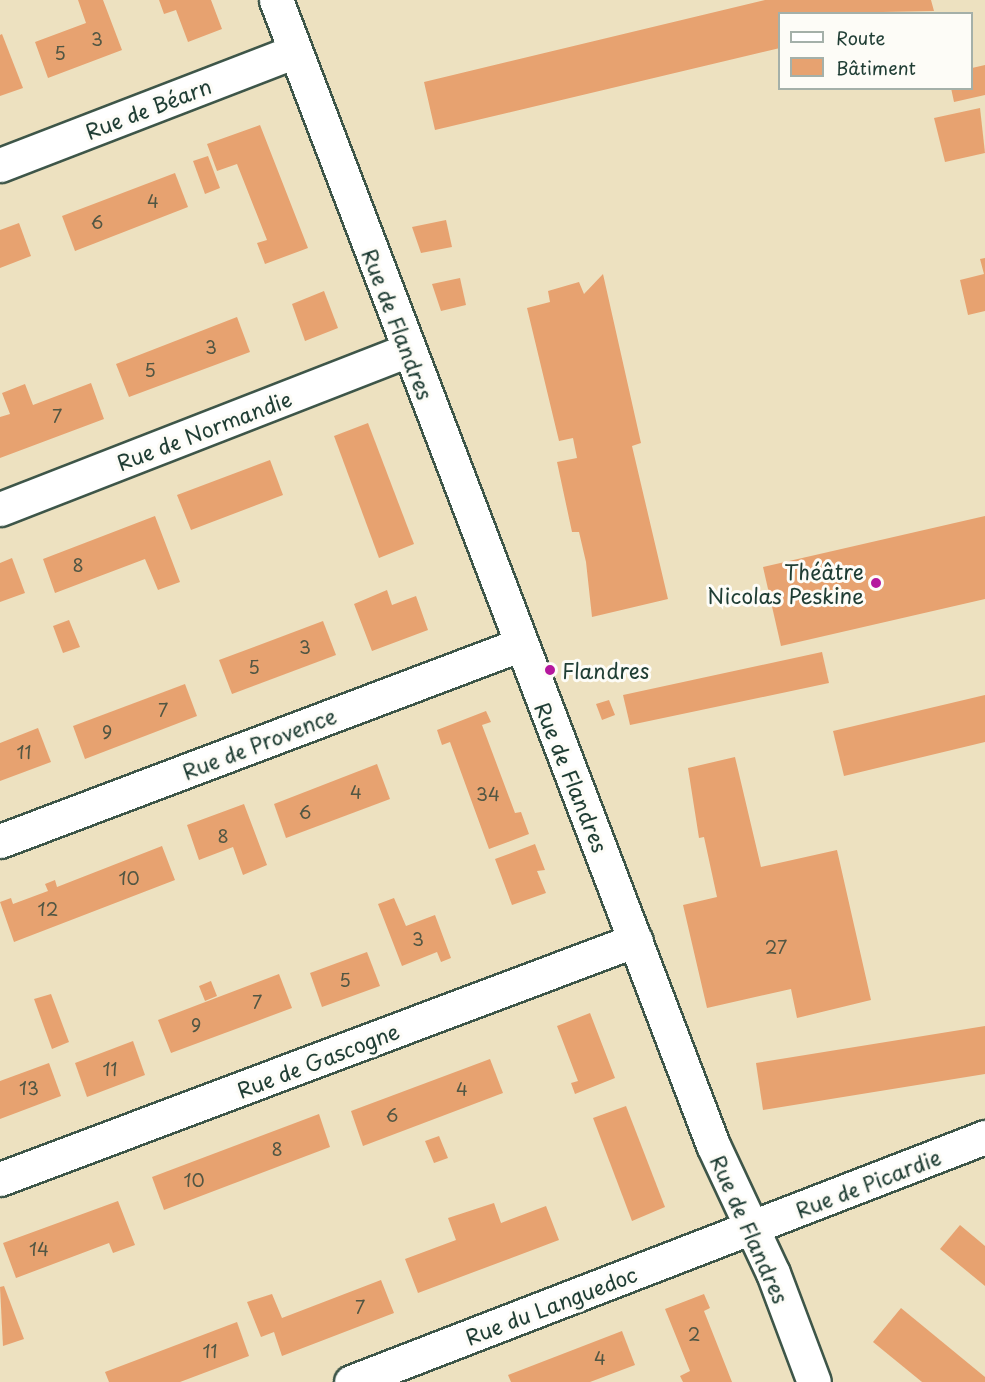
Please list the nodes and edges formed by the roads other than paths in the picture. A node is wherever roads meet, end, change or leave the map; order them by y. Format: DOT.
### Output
graph roads {
  1 [pos="276,0"];
  2 [pos="295,51"];
  3 [pos="0,165"];
  4 [pos="407,350"];
  5 [pos="0,509"];
  6 [pos="519,645"];
  7 [pos="0,841"];
  8 [pos="636,940"];
  9 [pos="985,1137"];
  10 [pos="0,1179"];
  11 [pos="751,1227"];
  12 [pos="351,1382"];
  13 [pos="814,1382"];
  1 -- 2 [label="street, Rue de Flandres"];
  2 -- 3 [label="street, Rue de Béarn"];
  2 -- 4 [label="street, Rue de Flandres"];
  4 -- 5 [label="street, Rue de Normandie"];
  4 -- 6 [label="street, Rue de Flandres"];
  6 -- 7 [label="street, Rue de Provence"];
  6 -- 8 [label="street, Rue de Flandres"];
  8 -- 10 [label="street, Rue de Gascogne"];
  8 -- 11 [label="street, Rue de Flandres"];
  9 -- 11 [label="street, Rue de Picardie"];
  11 -- 12 [label="street, Rue du Languedoc"];
  11 -- 13 [label="street, Rue de Flandres"];
}
